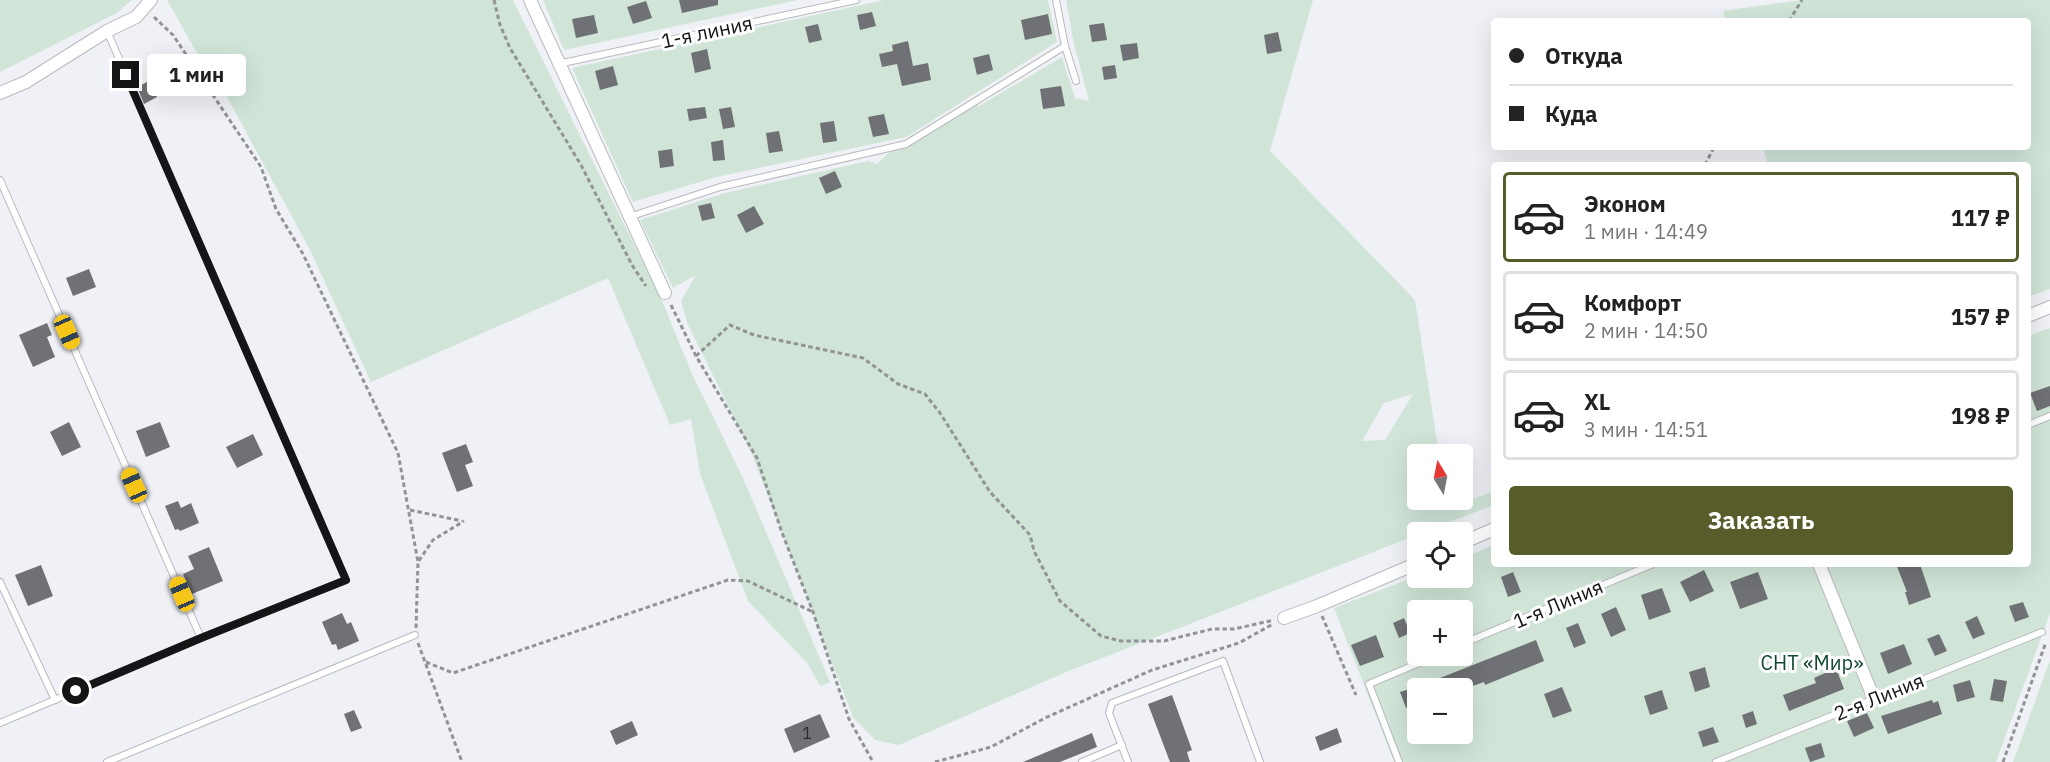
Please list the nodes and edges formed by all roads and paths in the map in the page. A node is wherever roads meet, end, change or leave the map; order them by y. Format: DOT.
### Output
graph roads {
  1 [pos="494,0"];
  2 [pos="530,0"];
  3 [pos="855,0"];
  4 [pos="1056,0"];
  5 [pos="1802,0"];
  6 [pos="148,4"];
  7 [pos="1791,18"];
  8 [pos="107,31"];
  9 [pos="1065,46"];
  10 [pos="558,64"];
  11 [pos="1076,81"];
  12 [pos="0,93"];
  13 [pos="0,180"];
  14 [pos="629,217"];
  15 [pos="651,293"];
  16 [pos="665,298"];
  17 [pos="672,307"];
  18 [pos="2050,307"];
  19 [pos="2031,315"];
  20 [pos="696,356"];
  21 [pos="2050,416"];
  22 [pos="2031,424"];
  23 [pos="409,510"];
  24 [pos="1491,530"];
  25 [pos="1473,538"];
  26 [pos="418,562"];
  27 [pos="1407,567"];
  28 [pos="1646,567"];
  29 [pos="1820,567"];
  30 [pos="0,582"];
  31 [pos="1317,606"];
  32 [pos="813,612"];
  33 [pos="1284,618"];
  34 [pos="2043,632"];
  35 [pos="416,635"];
  36 [pos="201,638"];
  37 [pos="1473,639"];
  38 [pos="2046,641"];
  39 [pos="426,662"];
  40 [pos="1412,666"];
  41 [pos="1356,696"];
  42 [pos="1874,699"];
  43 [pos="55,700"];
  44 [pos="0,723"];
  45 [pos="1122,745"];
  46 [pos="107,762"];
  47 [pos="462,762"];
  48 [pos="873,762"];
  49 [pos="1082,762"];
  50 [pos="1128,762"];
  51 [pos="1260,762"];
  52 [pos="1399,762"];
  53 [pos="1716,762"];
  54 [pos="2003,762"];
  1 -- 15 [label="path"];
  2 -- 10 [label="street"];
  3 -- 10 [label="lane, 1-я линия"];
  4 -- 9 [label="lane"];
  5 -- 7 [label="path"];
  6 -- 8 [label="street"];
  6 -- 23 [label="path"];
  8 -- 12 [label="street"];
  8 -- 36 [label="lane"];
  9 -- 11 [label="lane"];
  9 -- 14 [label="lane"];
  10 -- 14 [label="street"];
  13 -- 36 [label="lane"];
  14 -- 16 [label="street"];
  16 -- 17 [label="path"];
  16 -- 17 [label="path"];
  17 -- 20 [label="path"];
  18 -- 19 [label="street"];
  20 -- 32 [label="path"];
  20 -- 33 [label="path"];
  21 -- 22 [label="lane"];
  23 -- 26 [label="path"];
  23 -- 26 [label="path"];
  24 -- 25 [label="street"];
  26 -- 35 [label="path"];
  27 -- 31 [label="street"];
  28 -- 37 [label="lane, 1-я Линия"];
  29 -- 42 [label="street"];
  30 -- 43 [label="lane"];
  31 -- 33 [label="street"];
  31 -- 41 [label="path"];
  32 -- 39 [label="path"];
  32 -- 48 [label="path"];
  34 -- 42 [label="lane, 2-я Линия"];
  35 -- 39 [label="path"];
  35 -- 46 [label="lane"];
  36 -- 43 [label="lane"];
  38 -- 54 [label="path"];
  39 -- 47 [label="path"];
  40 -- 52 [label="lane"];
  42 -- 53 [label="lane, 2-я Линия"];
  43 -- 44 [label="lane"];
  45 -- 49 [label="lane"];
  45 -- 50 [label="lane"];
  45 -- 51 [label="lane"];
}
